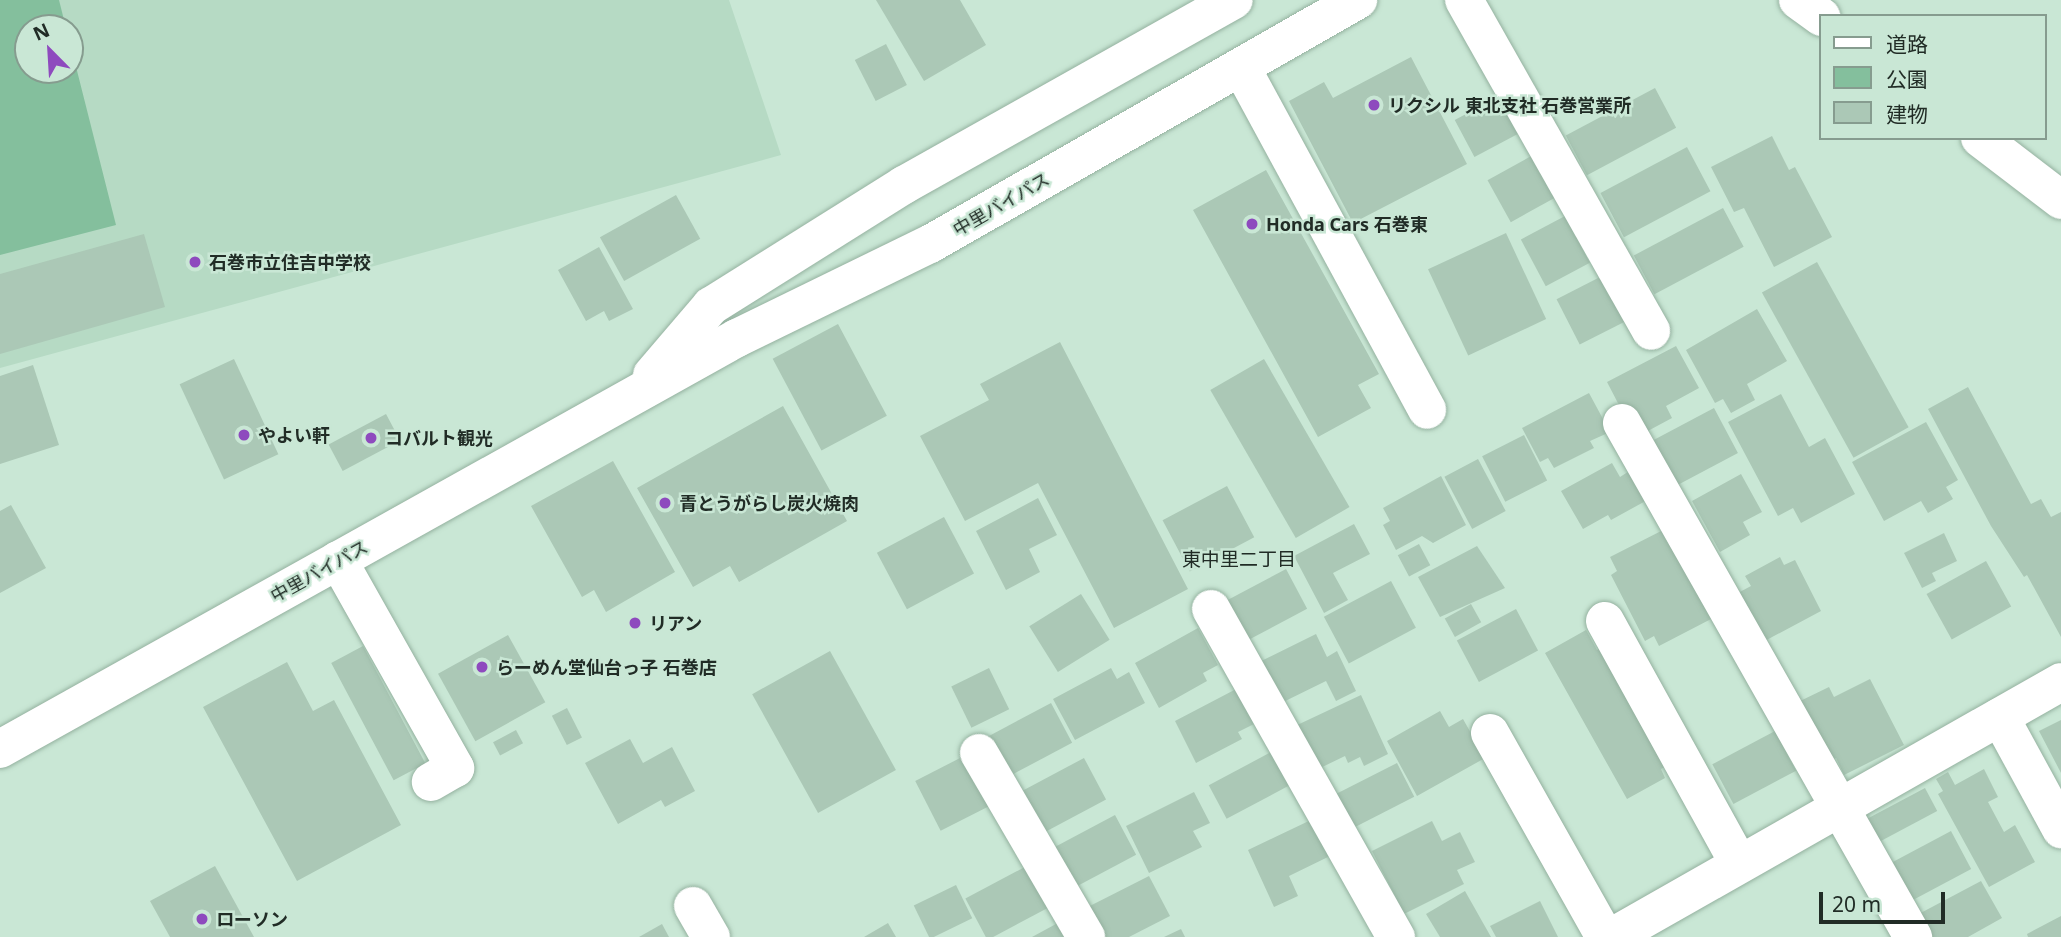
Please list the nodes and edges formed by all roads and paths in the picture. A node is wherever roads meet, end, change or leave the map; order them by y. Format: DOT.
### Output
graph roads {
  1 [pos="1234,0"];
  2 [pos="1358,0"];
  3 [pos="1464,0"];
  4 [pos="1798,0"];
  5 [pos="1820,16"];
  6 [pos="1241,67"];
  7 [pos="1983,140"];
  8 [pos="2061,200"];
  9 [pos="1651,331"];
  10 [pos="637,393"];
  11 [pos="1427,410"];
  12 [pos="1622,423"];
  13 [pos="338,560"];
  14 [pos="1211,609"];
  15 [pos="1605,621"];
  16 [pos="2061,682"];
  17 [pos="2000,717"];
  18 [pos="1490,733"];
  19 [pos="0,749"];
  20 [pos="979,753"];
  21 [pos="431,782"];
  22 [pos="1839,807"];
  23 [pos="2061,829"];
  24 [pos="1739,864"];
  25 [pos="1086,937"];
  26 [pos="1396,937"];
  27 [pos="1605,937"];
  28 [pos="1612,937"];
  29 [pos="1913,937"];
  1 -- 10 [label="street, 中里バイパス"];
  2 -- 6 [label="street, 中里バイパス"];
  3 -- 9 [label="street"];
  4 -- 5 [label="street"];
  6 -- 10 [label="street, 中里バイパス"];
  6 -- 11 [label="street"];
  7 -- 8 [label="street"];
  10 -- 13 [label="street, 中里バイパス"];
  12 -- 22 [label="street"];
  13 -- 19 [label="street, 中里バイパス"];
  13 -- 21 [label="street"];
  14 -- 26 [label="street"];
  15 -- 24 [label="street"];
  16 -- 17 [label="street"];
  17 -- 22 [label="street"];
  17 -- 23 [label="street"];
  18 -- 27 [label="street"];
  20 -- 25 [label="street"];
  22 -- 24 [label="street"];
  22 -- 29 [label="street"];
  24 -- 28 [label="street"];
}
